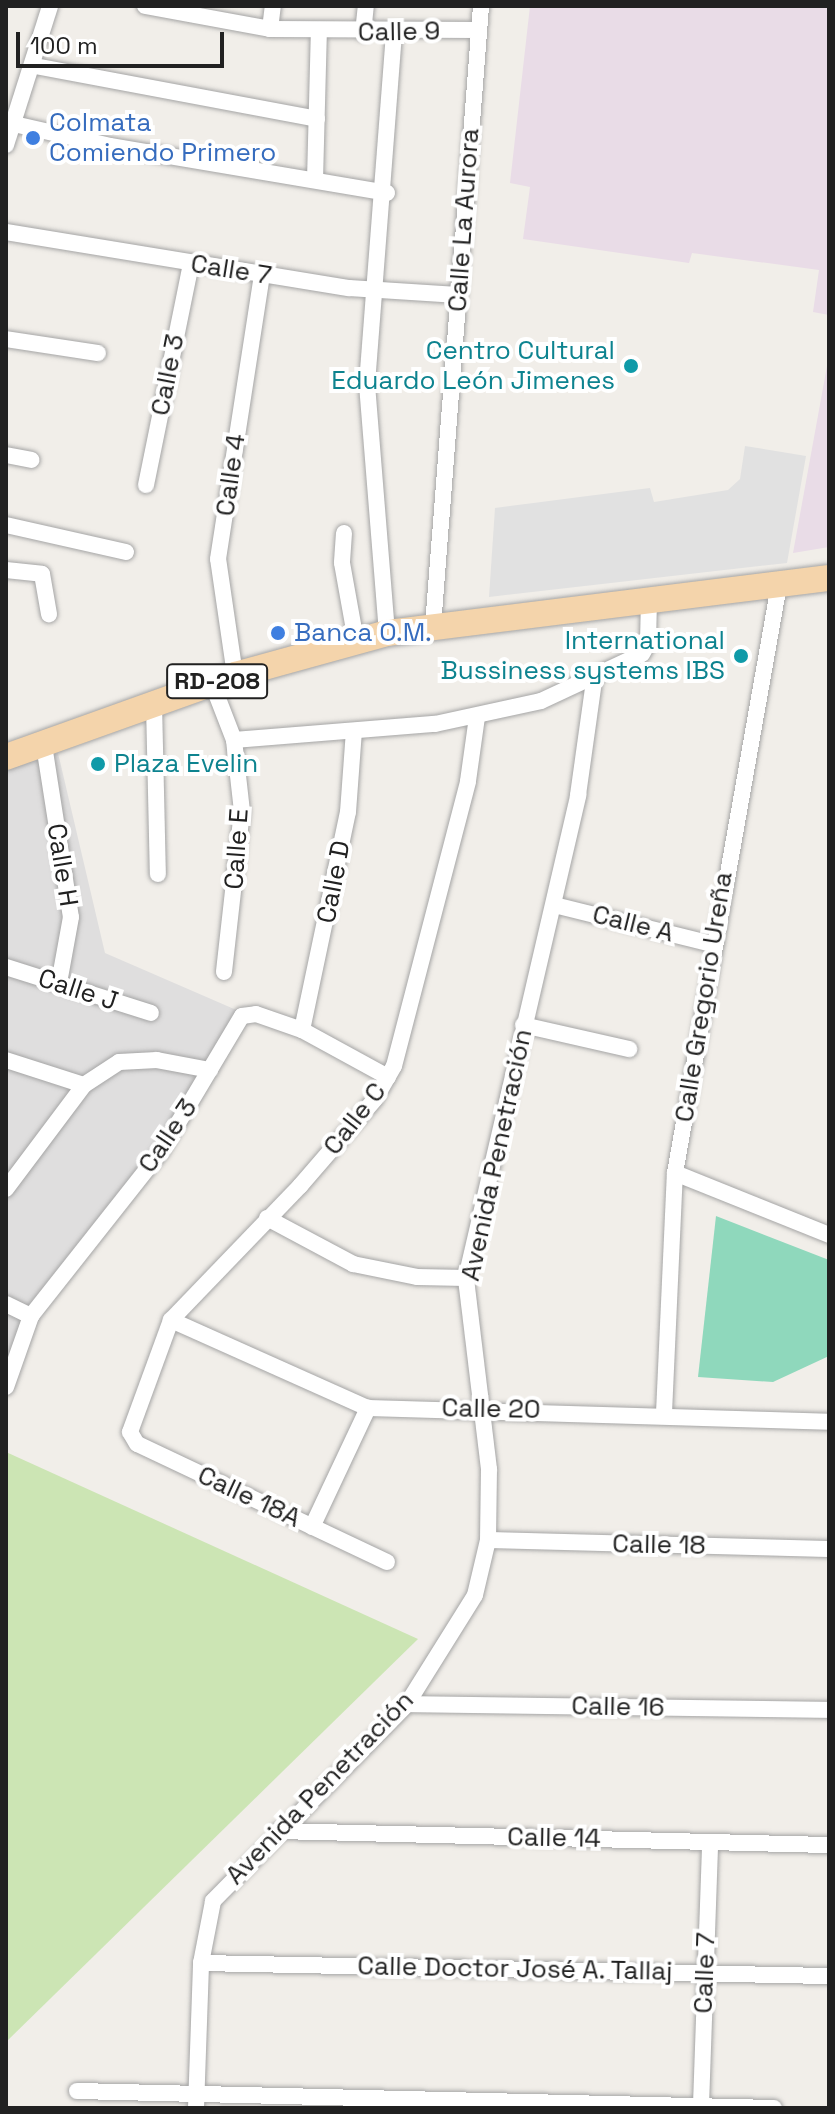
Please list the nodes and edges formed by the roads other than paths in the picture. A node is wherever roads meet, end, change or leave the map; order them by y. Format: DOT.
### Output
graph roads {
  1 [pos="50,6"];
  2 [pos="273,6"];
  3 [pos="366,6"];
  4 [pos="481,6"];
  5 [pos="150,7"];
  6 [pos="270,29"];
  7 [pos="479,30"];
  8 [pos="319,32"];
  9 [pos="363,33"];
  10 [pos="394,33"];
  11 [pos="35,66"];
  12 [pos="317,119"];
  13 [pos="14,124"];
  14 [pos="6,145"];
  15 [pos="315,180"];
  16 [pos="387,193"];
  17 [pos="6,232"];
  18 [pos="191,264"];
  19 [pos="262,276"];
  20 [pos="379,289"];
  21 [pos="458,295"];
  22 [pos="6,339"];
  23 [pos="98,353"];
  24 [pos="6,455"];
  25 [pos="32,460"];
  26 [pos="146,485"];
  27 [pos="6,525"];
  28 [pos="344,533"];
  29 [pos="126,552"];
  30 [pos="6,570"];
  31 [pos="829,578"];
  32 [pos="779,585"];
  33 [pos="649,598"];
  34 [pos="49,614"];
  35 [pos="433,626"];
  36 [pos="387,633"];
  37 [pos="356,641"];
  38 [pos="223,679"];
  39 [pos="594,681"];
  40 [pos="154,704"];
  41 [pos="477,717"];
  42 [pos="354,731"];
  43 [pos="234,740"];
  44 [pos="44,745"];
  45 [pos="6,757"];
  46 [pos="158,874"];
  47 [pos="554,905"];
  48 [pos="712,944"];
  49 [pos="6,967"];
  50 [pos="224,972"];
  51 [pos="59,983"];
  52 [pos="151,1013"];
  53 [pos="523,1025"];
  54 [pos="302,1030"];
  55 [pos="629,1049"];
  56 [pos="6,1060"];
  57 [pos="210,1070"];
  58 [pos="388,1077"];
  59 [pos="84,1085"];
  60 [pos="675,1173"];
  61 [pos="6,1189"];
  62 [pos="267,1218"];
  63 [pos="829,1235"];
  64 [pos="466,1278"];
  65 [pos="6,1304"];
  66 [pos="31,1316"];
  67 [pos="171,1320"];
  68 [pos="6,1387"];
  69 [pos="368,1408"];
  70 [pos="483,1408"];
  71 [pos="664,1413"];
  72 [pos="134,1419"];
  73 [pos="829,1422"];
  74 [pos="312,1527"];
  75 [pos="488,1540"];
  76 [pos="829,1549"];
  77 [pos="387,1562"];
  78 [pos="407,1704"];
  79 [pos="829,1710"];
  80 [pos="278,1831"];
  81 [pos="710,1842"];
  82 [pos="829,1845"];
  83 [pos="201,1963"];
  84 [pos="705,1973"];
  85 [pos="829,1976"];
  86 [pos="77,2091"];
  87 [pos="196,2102"];
  88 [pos="701,2105"];
  89 [pos="774,2108"];
  1 -- 11 [label="street"];
  2 -- 6 [label="street"];
  3 -- 9 [label="street"];
  4 -- 7 [label="street, Calle La Aurora"];
  5 -- 6 [label="street"];
  6 -- 8 [label="street, Calle 9"];
  7 -- 10 [label="street, Calle 9"];
  7 -- 21 [label="street, Calle La Aurora"];
  8 -- 9 [label="street, Calle 9"];
  8 -- 12 [label="street"];
  9 -- 10 [label="street, Calle 9"];
  10 -- 16 [label="street"];
  11 -- 12 [label="street"];
  11 -- 13 [label="street"];
  12 -- 15 [label="street"];
  13 -- 14 [label="street"];
  13 -- 15 [label="street"];
  15 -- 16 [label="street"];
  16 -- 20 [label="street"];
  17 -- 18 [label="street, Calle 7"];
  18 -- 19 [label="street, Calle 7"];
  18 -- 26 [label="street, Calle 3"];
  19 -- 20 [label="street, Calle 7"];
  19 -- 38 [label="street, Calle 4"];
  20 -- 21 [label="street, Calle 7"];
  20 -- 36 [label="street"];
  21 -- 35 [label="street, Calle La Aurora"];
  22 -- 23 [label="street"];
  24 -- 25 [label="street"];
  27 -- 29 [label="street"];
  28 -- 37 [label="street"];
  30 -- 34 [label="street"];
  31 -- 32 [label="main road, RD-208"];
  32 -- 33 [label="main road, RD-208"];
  32 -- 48 [label="street, Calle Gregorio Ureña"];
  33 -- 35 [label="main road, RD-208"];
  33 -- 39 [label="street"];
  35 -- 36 [label="main road, RD-208"];
  36 -- 37 [label="main road, RD-208"];
  37 -- 38 [label="main road, RD-208"];
  38 -- 40 [label="main road, RD-208"];
  38 -- 43 [label="street, Calle E"];
  39 -- 41 [label="street"];
  39 -- 47 [label="street, Avenida Penetración"];
  40 -- 44 [label="main road, RD-208"];
  40 -- 46 [label="street"];
  41 -- 42 [label="street"];
  41 -- 58 [label="street, Calle C"];
  42 -- 43 [label="street"];
  42 -- 54 [label="street, Calle D"];
  43 -- 50 [label="street, Calle E"];
  44 -- 45 [label="main road, RD-208"];
  44 -- 51 [label="street, Calle H"];
  47 -- 48 [label="street, Calle A"];
  47 -- 53 [label="street, Avenida Penetración"];
  48 -- 60 [label="street, Calle Gregorio Ureña"];
  49 -- 51 [label="street, Calle J"];
  51 -- 52 [label="street, Calle J"];
  53 -- 55 [label="street"];
  53 -- 64 [label="street, Avenida Penetración"];
  54 -- 57 [label="street, Calle 3"];
  54 -- 58 [label="street, Calle 3"];
  56 -- 59 [label="street"];
  57 -- 59 [label="street"];
  57 -- 66 [label="street, Calle 3"];
  58 -- 62 [label="street, Calle C"];
  59 -- 61 [label="street"];
  60 -- 63 [label="street"];
  60 -- 71 [label="street, Calle Gregorio Ureña"];
  62 -- 64 [label="street"];
  62 -- 67 [label="street, Calle C"];
  64 -- 70 [label="street, Avenida Penetración"];
  65 -- 66 [label="street"];
  66 -- 68 [label="street, Calle 3"];
  67 -- 69 [label="street, Calle 20"];
  67 -- 72 [label="street, Calle C"];
  69 -- 70 [label="street, Calle 20"];
  69 -- 74 [label="street"];
  70 -- 71 [label="street, Calle 20"];
  70 -- 75 [label="street, Avenida Penetración"];
  71 -- 73 [label="street, Calle 20"];
  72 -- 74 [label="street, Calle 18A"];
  74 -- 77 [label="street, Calle 18A"];
  75 -- 76 [label="street, Calle 18"];
  75 -- 78 [label="street, Avenida Penetración"];
  78 -- 79 [label="street, Calle 16"];
  78 -- 80 [label="street, Avenida Penetración"];
  80 -- 81 [label="street, Calle 14"];
  80 -- 83 [label="street, Avenida Penetración"];
  81 -- 82 [label="street, Calle 14"];
  81 -- 84 [label="street, Calle 7"];
  83 -- 84 [label="street, Calle Doctor José A. Tallaj"];
  83 -- 87 [label="street, Avenida Penetración"];
  84 -- 85 [label="street, Calle Doctor José A. Tallaj"];
  84 -- 88 [label="street, Calle 7"];
  86 -- 87 [label="street"];
  87 -- 88 [label="street"];
  88 -- 89 [label="street"];
}
